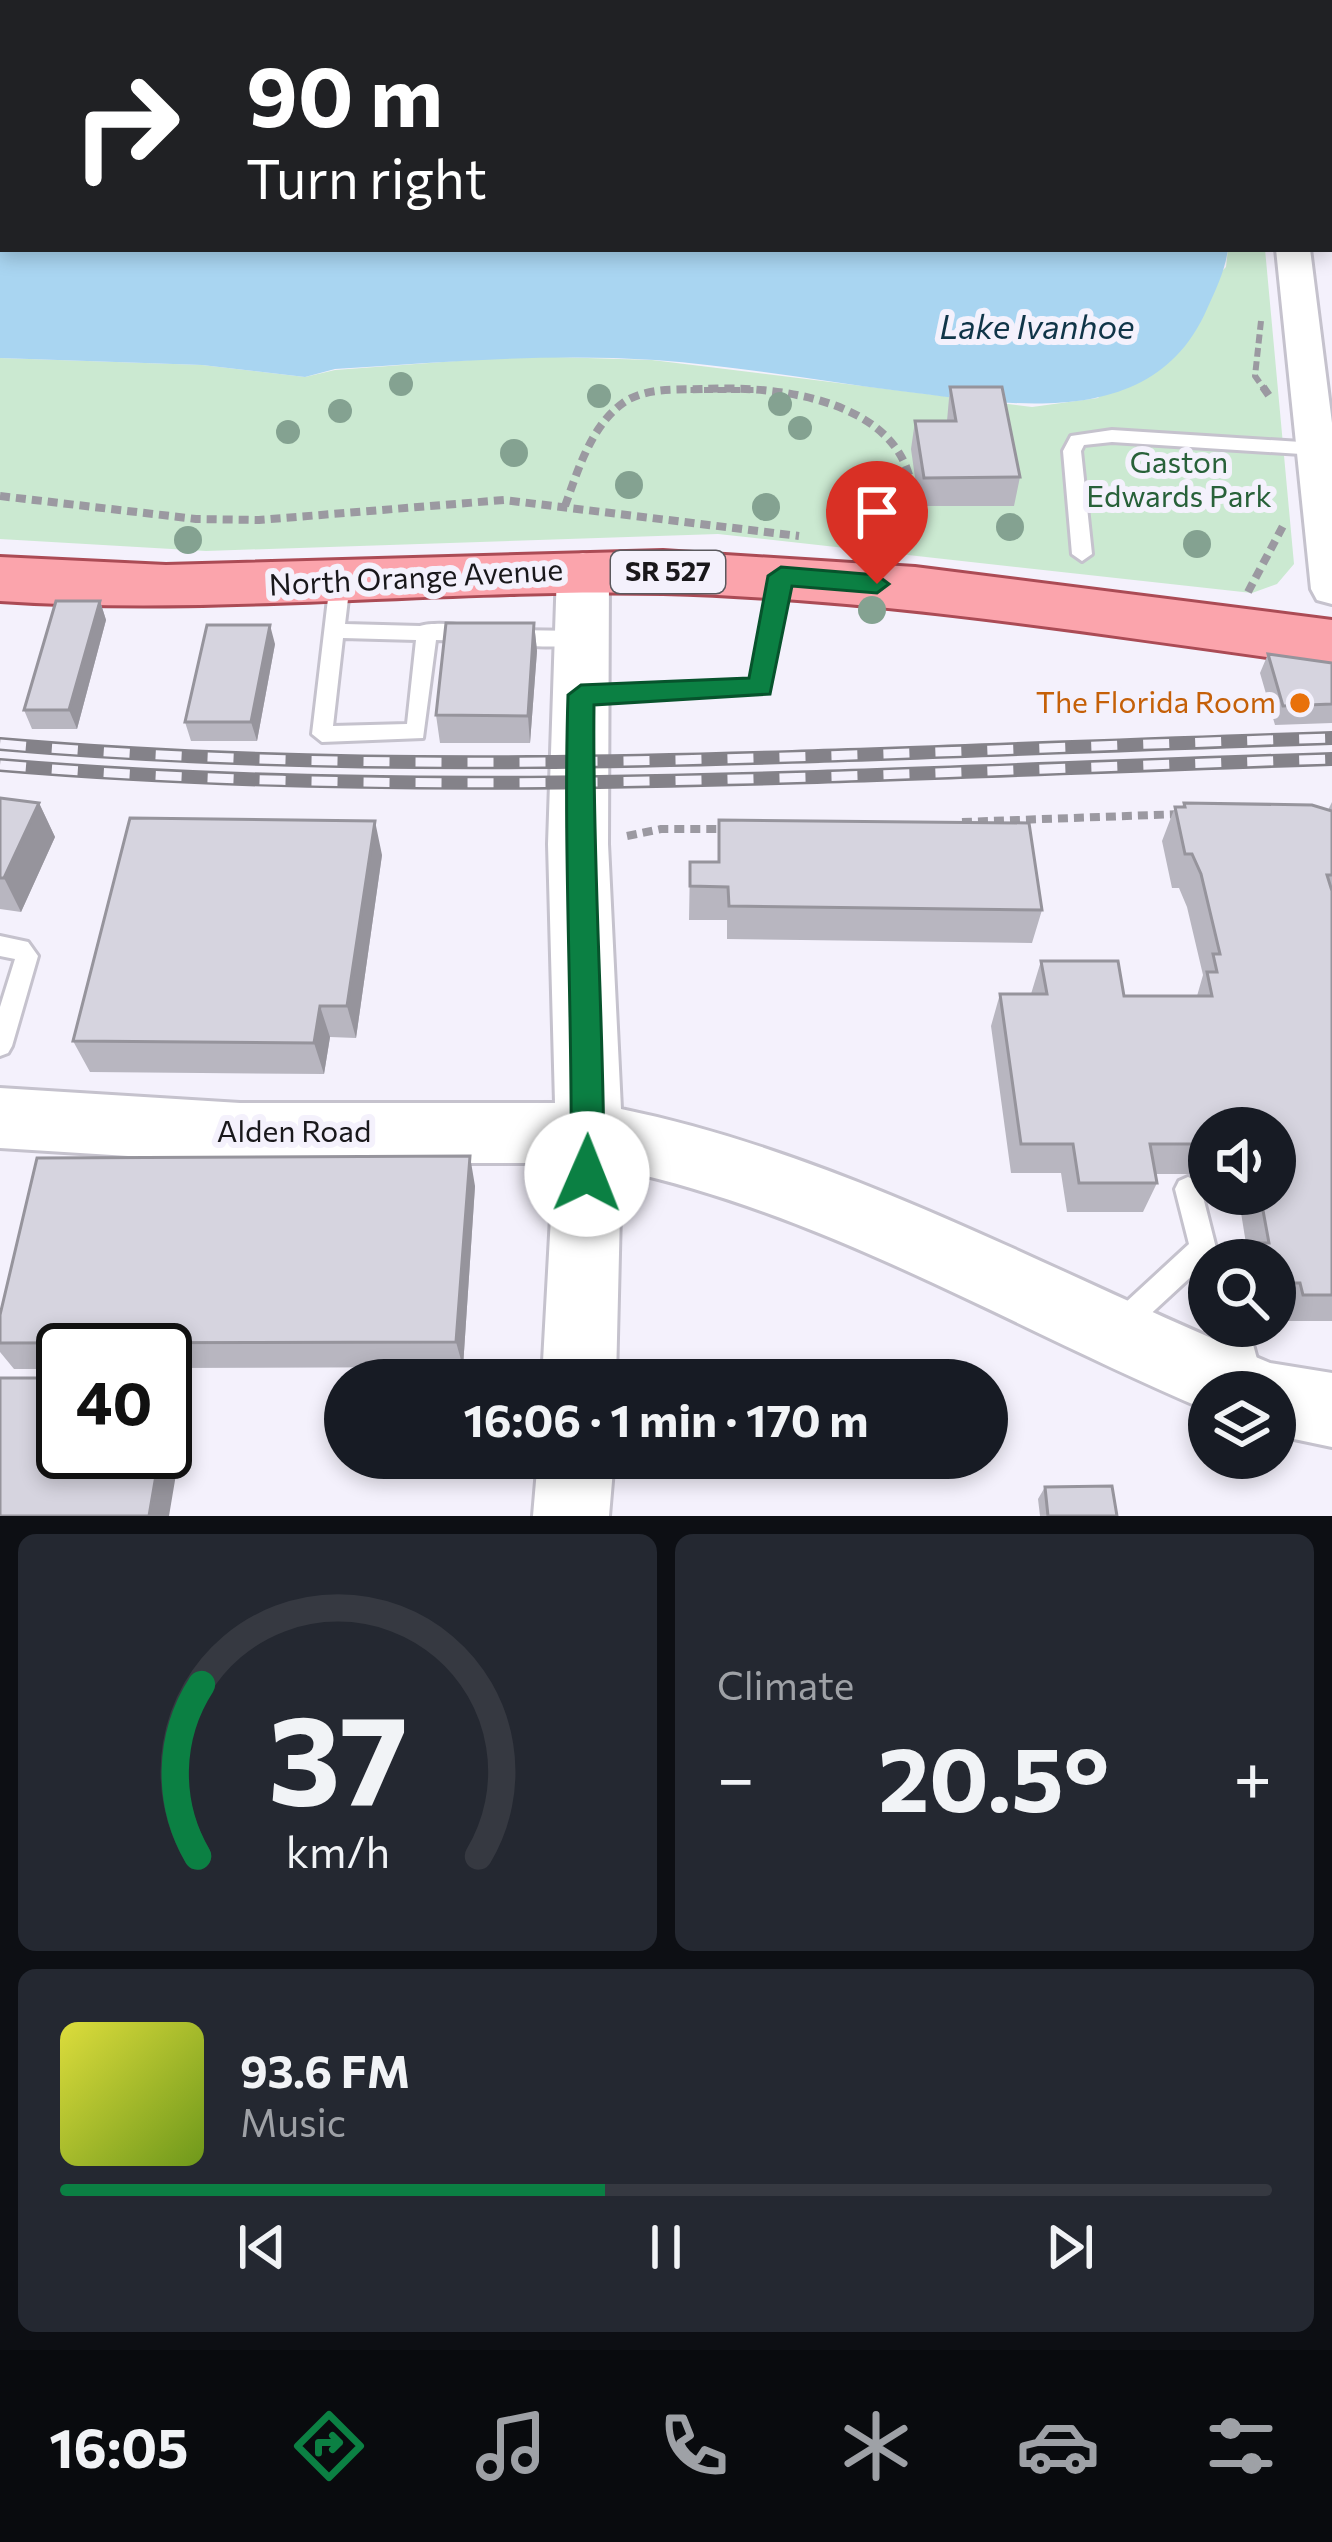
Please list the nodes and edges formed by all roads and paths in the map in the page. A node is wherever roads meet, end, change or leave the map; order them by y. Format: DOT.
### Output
graph roads {
  1 [pos="1293,252"];
  2 [pos="1325,449"];
  3 [pos="565,506"];
  4 [pos="900,548"];
  5 [pos="1082,554"];
  6 [pos="584,571"];
  7 [pos="781,576"];
  8 [pos="0,579"];
  9 [pos="1332,589"];
  10 [pos="338,606"];
  11 [pos="427,630"];
  12 [pos="582,638"];
  13 [pos="1332,643"];
  14 [pos="581,695"];
  15 [pos="1194,814"];
  16 [pos="940,823"];
  17 [pos="732,829"];
  18 [pos="578,847"];
  19 [pos="0,946"];
  20 [pos="0,1046"];
  21 [pos="0,1118"];
  22 [pos="589,1133"];
  23 [pos="1188,1274"];
  24 [pos="1110,1335"];
  25 [pos="581,1359"];
  26 [pos="1200,1371"];
  27 [pos="1296,1402"];
  28 [pos="1332,1410"];
  29 [pos="575,1479"];
  30 [pos="572,1516"];
  1 -- 2 [label="street"];
  2 -- 5 [label="lane"];
  2 -- 9 [label="street"];
  3 -- 4 [label="path"];
  6 -- 7 [label="main road, North Orange Avenue / SR 527"];
  6 -- 10 [label="main road, North Orange Avenue / SR 527"];
  6 -- 12 [label="street"];
  7 -- 13 [label="main road, North Orange Avenue / SR 527"];
  7 -- 14 [label="lane"];
  8 -- 10 [label="main road, North Orange Avenue / SR 527"];
  10 -- 11 [label="lane"];
  10 -- 11 [label="lane"];
  11 -- 12 [label="lane"];
  12 -- 14 [label="street"];
  14 -- 18 [label="street"];
  15 -- 16 [label="path"];
  17 -- 18 [label="path"];
  18 -- 22 [label="street"];
  19 -- 20 [label="lane"];
  21 -- 22 [label="street, Alden Road"];
  22 -- 24 [label="street, Alden Road"];
  22 -- 25 [label="street"];
  23 -- 24 [label="lane"];
  24 -- 26 [label="street, Alden Road"];
  27 -- 28 [label="street"];
  29 -- 30 [label="street"];
}
